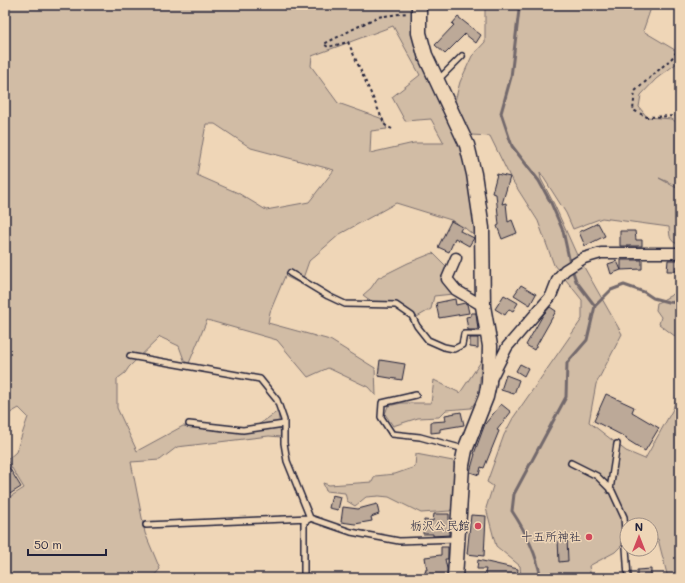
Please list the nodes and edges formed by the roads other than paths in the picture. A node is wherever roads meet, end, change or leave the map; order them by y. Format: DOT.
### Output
graph roads {
  1 [pos="418,8"];
  2 [pos="462,56"];
  3 [pos="437,81"];
  4 [pos="680,253"];
  5 [pos="456,258"];
  6 [pos="290,273"];
  7 [pos="483,306"];
  8 [pos="488,334"];
  9 [pos="130,356"];
  10 [pos="489,383"];
  11 [pos="416,395"];
  12 [pos="189,424"];
  13 [pos="284,424"];
  14 [pos="617,444"];
  15 [pos="465,450"];
  16 [pos="571,463"];
  17 [pos="610,490"];
  18 [pos="310,518"];
  19 [pos="146,525"];
  20 [pos="458,539"];
  21 [pos="304,578"];
  22 [pos="455,578"];
  23 [pos="628,578"];
  1 -- 3 [label="street"];
  2 -- 3 [label="lane"];
  3 -- 7 [label="street"];
  4 -- 10 [label="street"];
  5 -- 7 [label="street"];
  6 -- 8 [label="lane"];
  7 -- 8 [label="street"];
  8 -- 10 [label="street"];
  9 -- 13 [label="lane"];
  10 -- 15 [label="street"];
  11 -- 15 [label="lane"];
  12 -- 13 [label="lane"];
  13 -- 18 [label="lane"];
  14 -- 17 [label="lane"];
  15 -- 20 [label="street"];
  16 -- 17 [label="lane"];
  17 -- 23 [label="lane"];
  18 -- 19 [label="lane"];
  18 -- 20 [label="lane"];
  18 -- 21 [label="lane"];
  20 -- 22 [label="street"];
}
